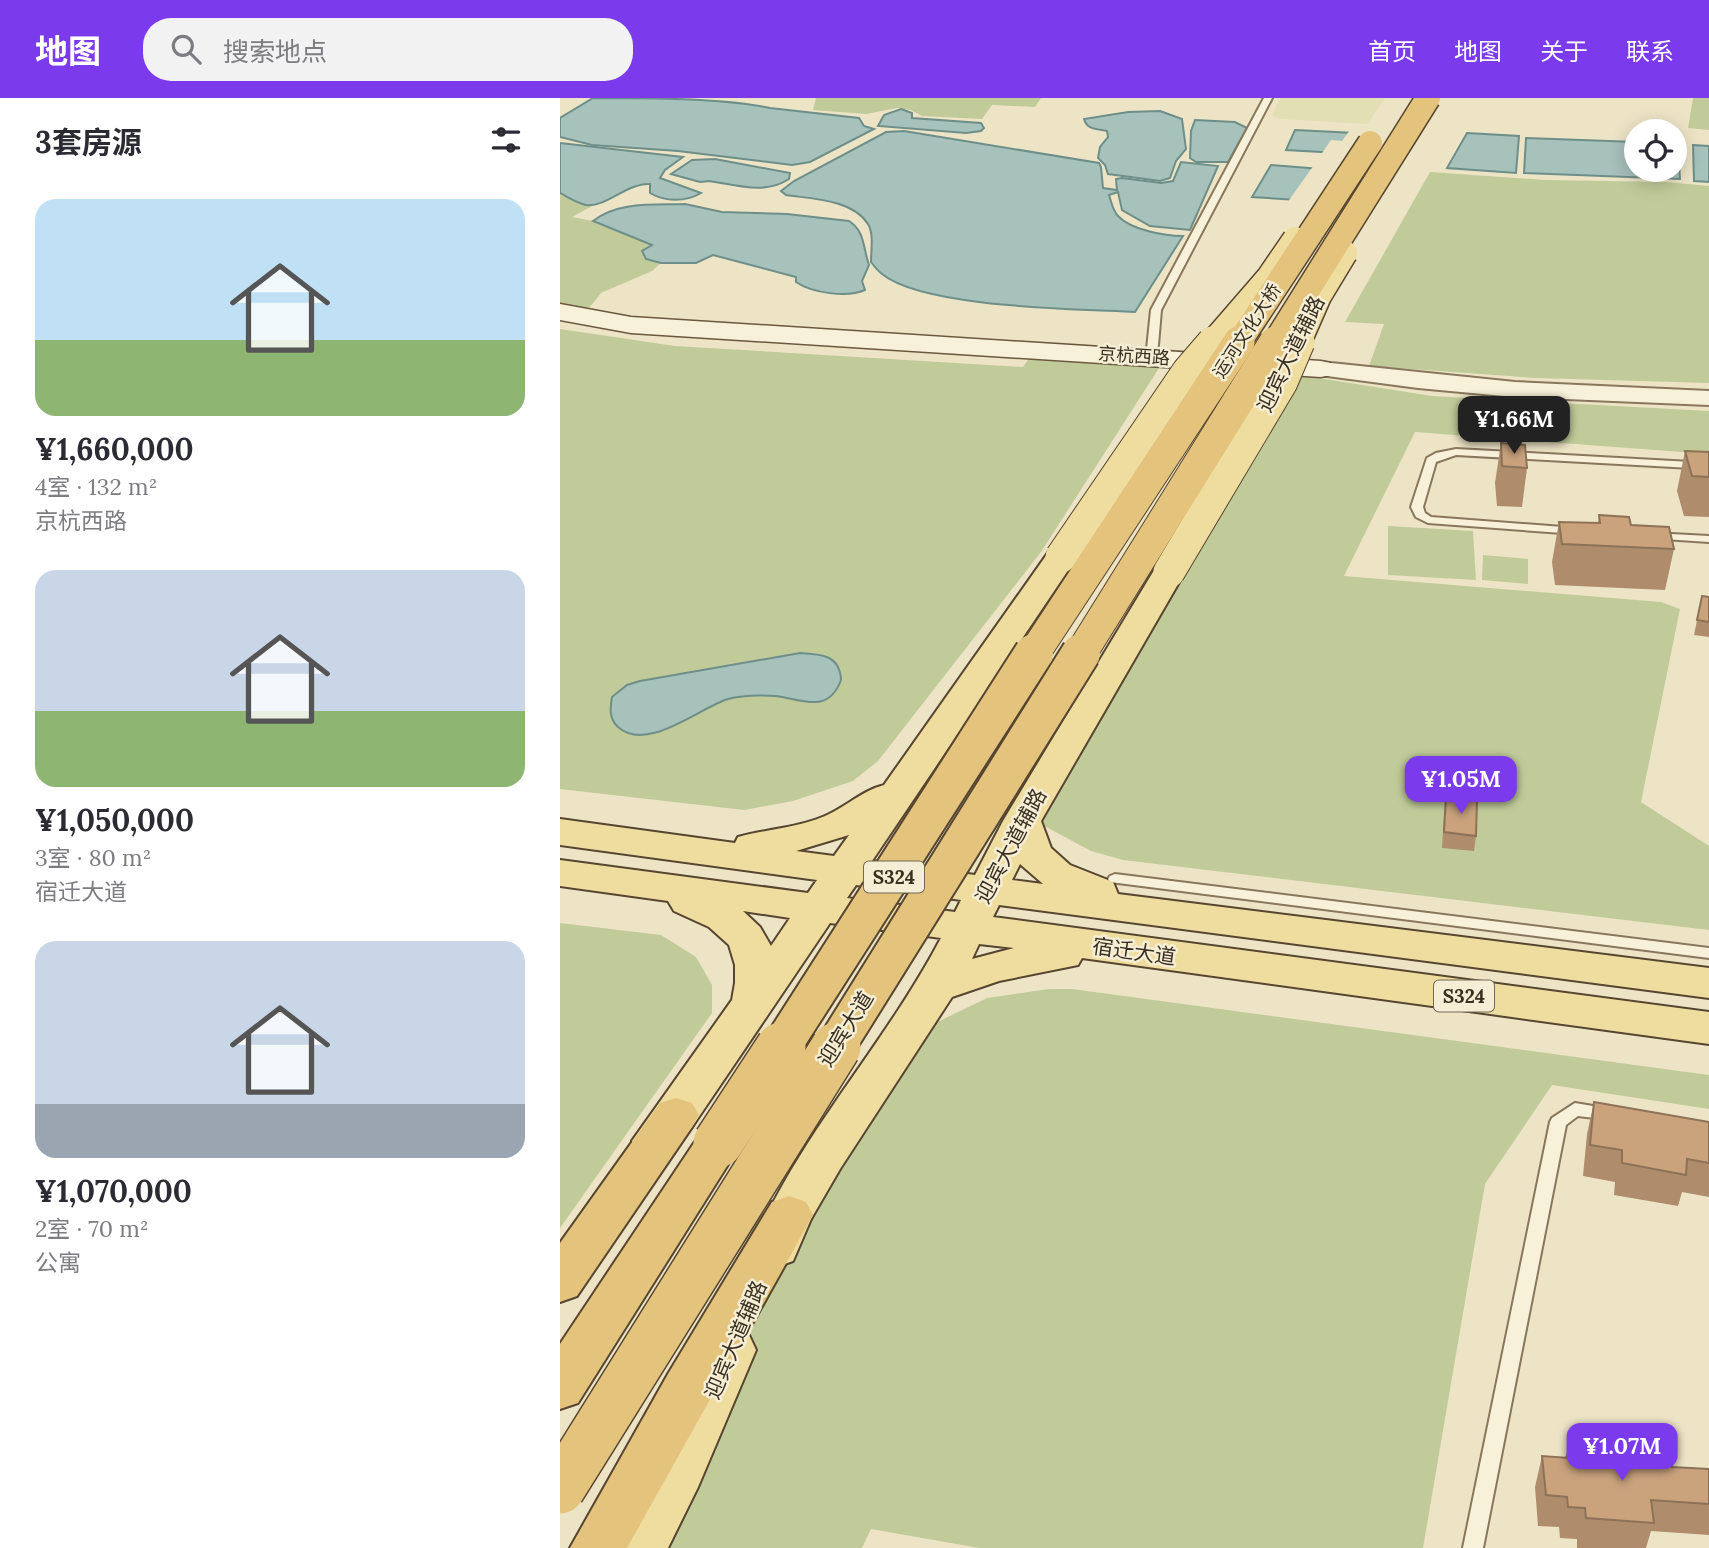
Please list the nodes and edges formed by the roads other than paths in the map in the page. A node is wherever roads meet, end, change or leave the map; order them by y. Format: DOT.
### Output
graph roads {
  1 [pos="1268,98"];
  2 [pos="1400,98"];
  3 [pos="1428,98"];
  4 [pos="1365,150"];
  5 [pos="1395,151"];
  6 [pos="560,312"];
  7 [pos="1150,357"];
  8 [pos="1321,369"];
  9 [pos="1709,398"];
  10 [pos="1709,466"];
  11 [pos="1584,532"];
  12 [pos="1643,535"];
  13 [pos="1709,539"];
  14 [pos="1114,565"];
  15 [pos="907,780"];
  16 [pos="1022,821"];
  17 [pos="560,832"];
  18 [pos="660,845"];
  19 [pos="845,870"];
  20 [pos="560,873"];
  21 [pos="1115,879"];
  22 [pos="619,881"];
  23 [pos="987,889"];
  24 [pos="818,908"];
  25 [pos="1227,922"];
  26 [pos="966,929"];
  27 [pos="1709,953"];
  28 [pos="1218,963"];
  29 [pos="1709,983"];
  30 [pos="937,986"];
  31 [pos="753,1004"];
  32 [pos="1709,1028"];
  33 [pos="676,1115"];
  34 [pos="1628,1117"];
  35 [pos="789,1216"];
  36 [pos="560,1256"];
  37 [pos="560,1282"];
  38 [pos="560,1387"];
  39 [pos="560,1489"];
  40 [pos="598,1548"];
  41 [pos="639,1548"];
  42 [pos="1473,1548"];
  1 -- 7 [label="lane"];
  2 -- 4 [label="highway"];
  3 -- 5 [label="highway, bridge"];
  4 -- 14 [label="main road, 迎宾大道辅路, bridge"];
  5 -- 14 [label="main road, 迎宾大道辅路, bridge"];
  6 -- 7 [label="main road, 京杭西路"];
  7 -- 8 [label="main road, 京杭西路"];
  8 -- 9 [label="street, 京杭西路"];
  10 -- 11 [label="lane"];
  12 -- 13 [label="lane"];
  14 -- 15 [label="main road, 迎宾大道辅路"];
  14 -- 16 [label="main road, 迎宾大道辅路"];
  14 -- 38 [label="highway, 迎宾大道, bridge"];
  14 -- 39 [label="highway, 迎宾大道, bridge"];
  15 -- 18 [label="main road"];
  15 -- 19 [label="main road, 迎宾大道辅路"];
  16 -- 23 [label="main road, 迎宾大道辅路"];
  16 -- 25 [label="main road"];
  17 -- 18 [label="main road, 宿迁大道 / S324"];
  18 -- 19 [label="main road, 宿迁大道 / S324"];
  19 -- 23 [label="main road, 宿迁大道 / S324"];
  19 -- 24 [label="main road, 迎宾大道辅路"];
  20 -- 22 [label="main road, 宿迁大道 / S324"];
  21 -- 27 [label="lane"];
  22 -- 24 [label="main road, 宿迁大道 / S324"];
  22 -- 31 [label="main road"];
  23 -- 25 [label="main road, 宿迁大道 / S324"];
  23 -- 26 [label="main road, 迎宾大道辅路"];
  24 -- 26 [label="main road, 宿迁大道 / S324"];
  24 -- 31 [label="main road, 迎宾大道辅路"];
  25 -- 29 [label="main road, 宿迁大道 / S324"];
  26 -- 28 [label="main road, 宿迁大道 / S324"];
  26 -- 30 [label="main road, 迎宾大道辅路"];
  28 -- 30 [label="main road"];
  28 -- 32 [label="main road, 宿迁大道 / S324"];
  30 -- 35 [label="main road, 迎宾大道辅路"];
  31 -- 33 [label="main road, 迎宾大道辅路"];
  33 -- 36 [label="main road, 迎宾大道辅路"];
  33 -- 37 [label="highway"];
  34 -- 42 [label="lane"];
  35 -- 40 [label="highway"];
  35 -- 41 [label="main road, 迎宾大道辅路"];
}
